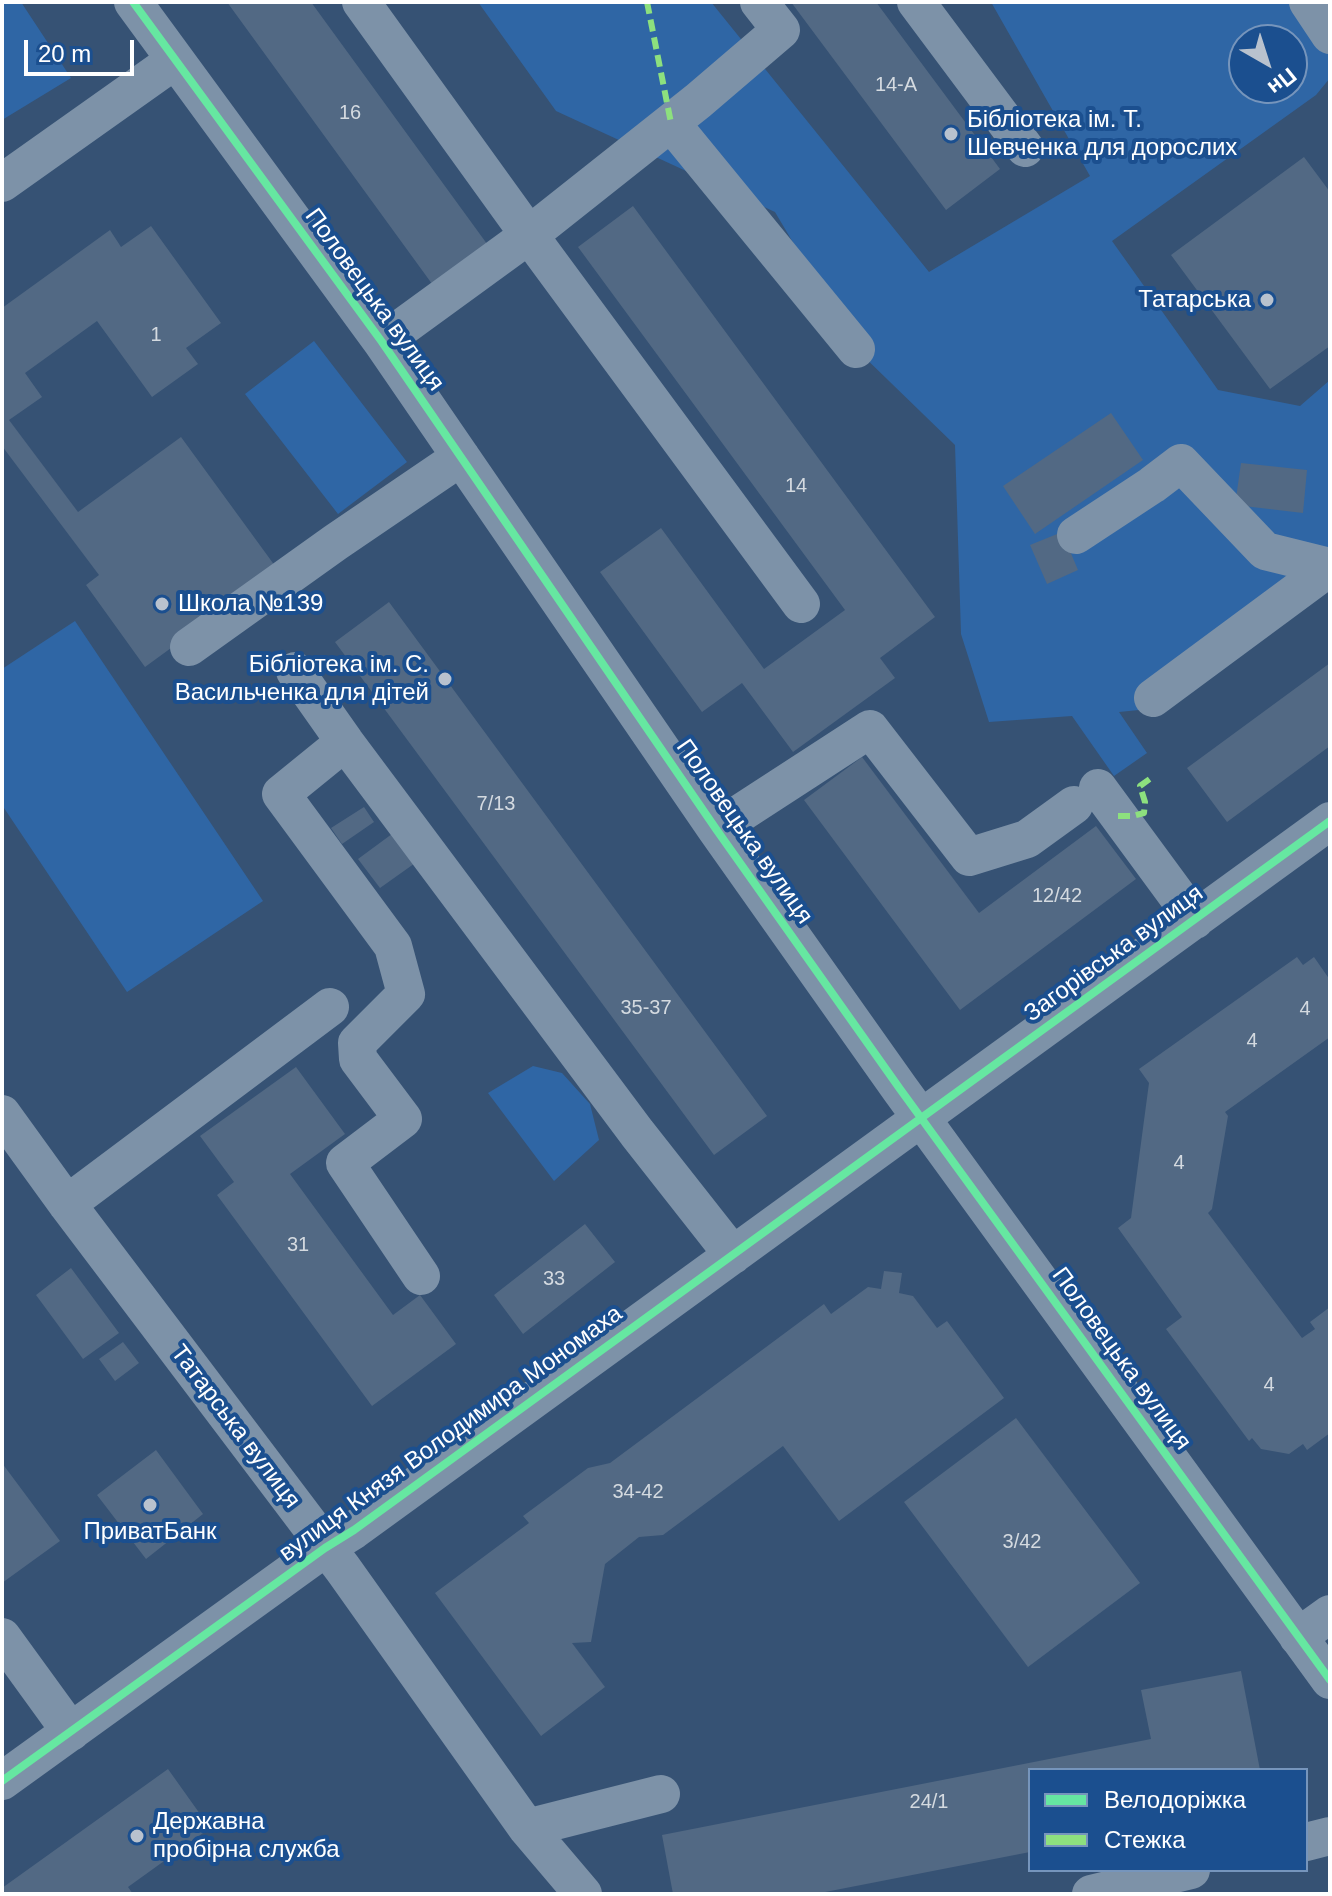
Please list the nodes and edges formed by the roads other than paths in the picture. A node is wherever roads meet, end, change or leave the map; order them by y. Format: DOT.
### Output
graph roads {
  1 [pos="133,2"];
  2 [pos="361,2"];
  3 [pos="759,2"];
  4 [pos="916,2"];
  5 [pos="1308,2"];
  6 [pos="1330,35"];
  7 [pos="174,61"];
  8 [pos="671,123"];
  9 [pos="1025,148"];
  10 [pos="2,183"];
  11 [pos="529,235"];
  12 [pos="382,342"];
  13 [pos="856,349"];
  14 [pos="461,457"];
  15 [pos="1076,535"];
  16 [pos="1330,567"];
  17 [pos="801,604"];
  18 [pos="189,647"];
  19 [pos="295,671"];
  20 [pos="1153,698"];
  21 [pos="345,742"];
  22 [pos="1330,821"];
  23 [pos="716,829"];
  24 [pos="1195,920"];
  25 [pos="330,1007"];
  26 [pos="2,1114"];
  27 [pos="922,1118"];
  28 [pos="67,1204"];
  29 [pos="733,1255"];
  30 [pos="421,1276"];
  31 [pos="325,1548"];
  32 [pos="1330,1614"];
  33 [pos="2,1637"];
  34 [pos="1298,1637"];
  35 [pos="1330,1680"];
  36 [pos="71,1732"];
  37 [pos="2,1781"];
  38 [pos="661,1794"];
  39 [pos="527,1828"];
  40 [pos="1330,1836"];
  41 [pos="1308,1842"];
  42 [pos="1183,1872"];
  43 [pos="583,1894"];
  44 [pos="1091,1894"];
  1 -- 7 [label="street, Половецька вулиця"];
  2 -- 11 [label="street"];
  3 -- 8 [label="street"];
  4 -- 9 [label="street"];
  5 -- 6 [label="street"];
  7 -- 10 [label="street"];
  7 -- 12 [label="street, Половецька вулиця"];
  8 -- 11 [label="street"];
  8 -- 13 [label="street"];
  11 -- 12 [label="street"];
  11 -- 17 [label="street"];
  12 -- 14 [label="street, Половецька вулиця"];
  14 -- 18 [label="street"];
  14 -- 23 [label="street, Половецька вулиця"];
  15 -- 16 [label="street"];
  16 -- 20 [label="street"];
  19 -- 21 [label="street"];
  21 -- 29 [label="street"];
  21 -- 30 [label="street"];
  22 -- 24 [label="street, Загорівська вулиця"];
  23 -- 24 [label="street"];
  23 -- 27 [label="street, Половецька вулиця"];
  24 -- 27 [label="street, Загорівська вулиця"];
  25 -- 28 [label="street"];
  26 -- 28 [label="street, Татарська вулиця"];
  27 -- 29 [label="street, вулиця Князя Володимира Мономаха"];
  27 -- 34 [label="street, Половецька вулиця"];
  28 -- 31 [label="street, Татарська вулиця"];
  29 -- 31 [label="street, вулиця Князя Володимира Мономаха"];
  31 -- 36 [label="street, вулиця Князя Володимира Мономаха"];
  31 -- 39 [label="street, Татарська вулиця"];
  32 -- 34 [label="street"];
  33 -- 36 [label="street"];
  34 -- 35 [label="street, Половецька вулиця"];
  36 -- 37 [label="street, вулиця Князя Володимира Мономаха"];
  38 -- 39 [label="street"];
  39 -- 43 [label="street, Татарська вулиця"];
  40 -- 41 [label="street"];
  42 -- 44 [label="street"];
}
